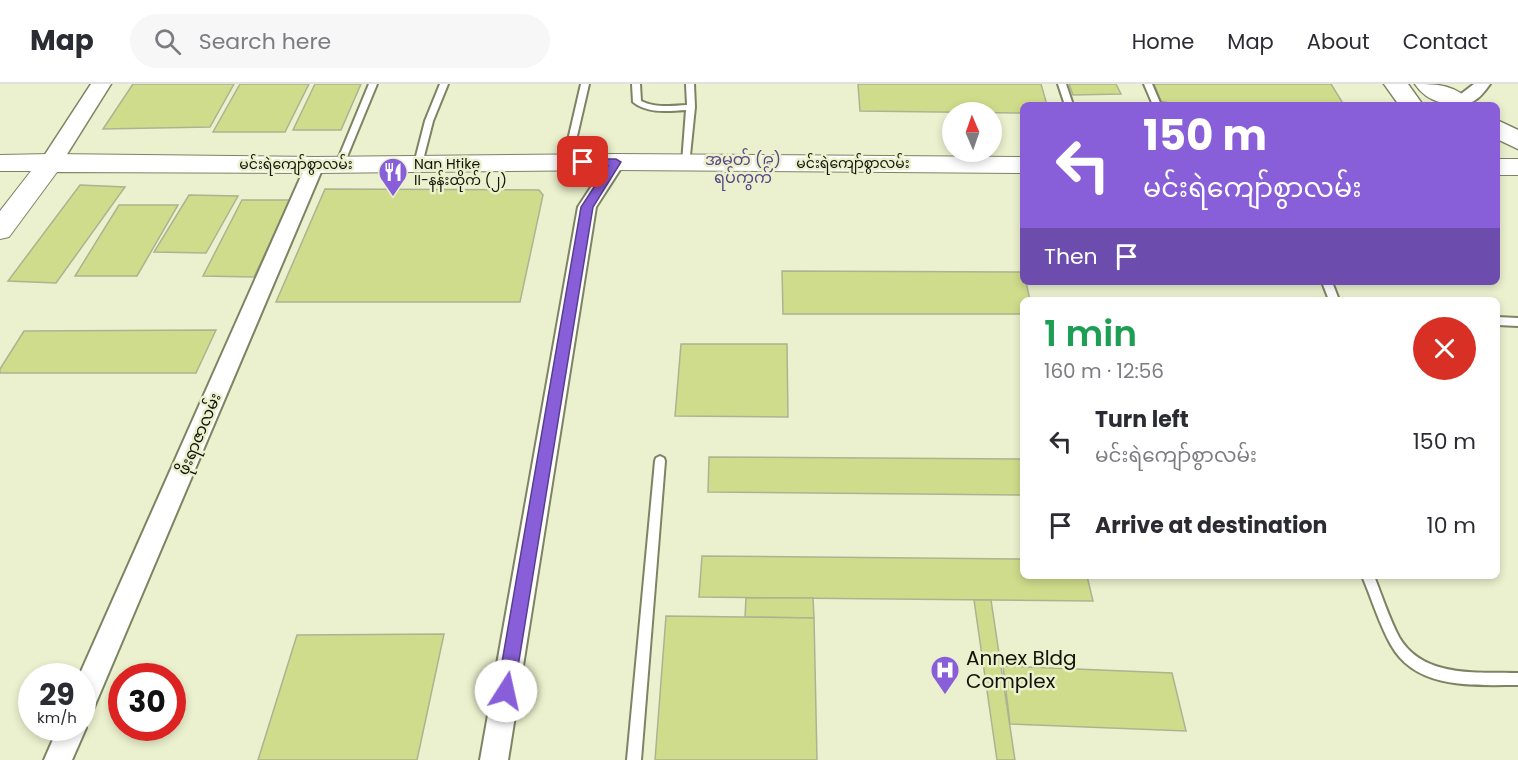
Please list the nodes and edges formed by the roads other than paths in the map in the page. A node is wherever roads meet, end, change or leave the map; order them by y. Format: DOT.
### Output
graph roads {
  1 [pos="101,84"];
  2 [pos="373,84"];
  3 [pos="444,84"];
  4 [pos="585,84"];
  5 [pos="636,84"];
  6 [pos="690,84"];
  7 [pos="1062,84"];
  8 [pos="1148,84"];
  9 [pos="1396,84"];
  10 [pos="1427,84"];
  11 [pos="1482,84"];
  12 [pos="1068,102"];
  13 [pos="1156,102"];
  14 [pos="1409,102"];
  15 [pos="1454,102"];
  16 [pos="1463,102"];
  17 [pos="690,107"];
  18 [pos="1500,130"];
  19 [pos="1518,141"];
  20 [pos="51,162"];
  21 [pos="567,162"];
  22 [pos="616,162"];
  23 [pos="0,163"];
  24 [pos="686,163"];
  25 [pos="340,164"];
  26 [pos="418,164"];
  27 [pos="315,165"];
  28 [pos="1020,165"];
  29 [pos="1500,167"];
  30 [pos="1518,167"];
  31 [pos="0,230"];
  32 [pos="1500,321"];
  33 [pos="1518,322"];
  34 [pos="660,461"];
  35 [pos="1369,579"];
  36 [pos="96,670"];
  37 [pos="1518,679"];
  38 [pos="66,741"];
  39 [pos="58,760"];
  40 [pos="494,760"];
  41 [pos="634,760"];
  1 -- 20 [label="street"];
  2 -- 25 [label="lane"];
  3 -- 26 [label="lane"];
  4 -- 21 [label="lane"];
  5 -- 17 [label="lane"];
  6 -- 17 [label="lane"];
  7 -- 12 [label="lane"];
  8 -- 13 [label="lane"];
  9 -- 14 [label="highway"];
  10 -- 15 [label="highway"];
  11 -- 16 [label="street"];
  17 -- 24 [label="lane"];
  18 -- 19 [label="highway"];
  20 -- 23 [label="main road, မင်းရဲကျော်စွာလမ်း"];
  20 -- 27 [label="main road, မင်းရဲကျော်စွာလမ်း"];
  20 -- 31 [label="main road"];
  21 -- 22 [label="main road, မင်းရဲကျော်စွာလမ်း"];
  21 -- 26 [label="main road, မင်းရဲကျော်စွာလမ်း"];
  22 -- 24 [label="main road, မင်းရဲကျော်စွာလမ်း"];
  22 -- 40 [label="street"];
  24 -- 28 [label="main road, မင်းရဲကျော်စွာလမ်း"];
  25 -- 26 [label="main road, မင်းရဲကျော်စွာလမ်း"];
  25 -- 27 [label="main road, မင်းရဲကျော်စွာလမ်း"];
  27 -- 36 [label="street, ဖိုးရာဇာလမ်း"];
  29 -- 30 [label="main road"];
  32 -- 33 [label="lane"];
  34 -- 41 [label="lane"];
  35 -- 37 [label="lane"];
  38 -- 39 [label="street"];
}
